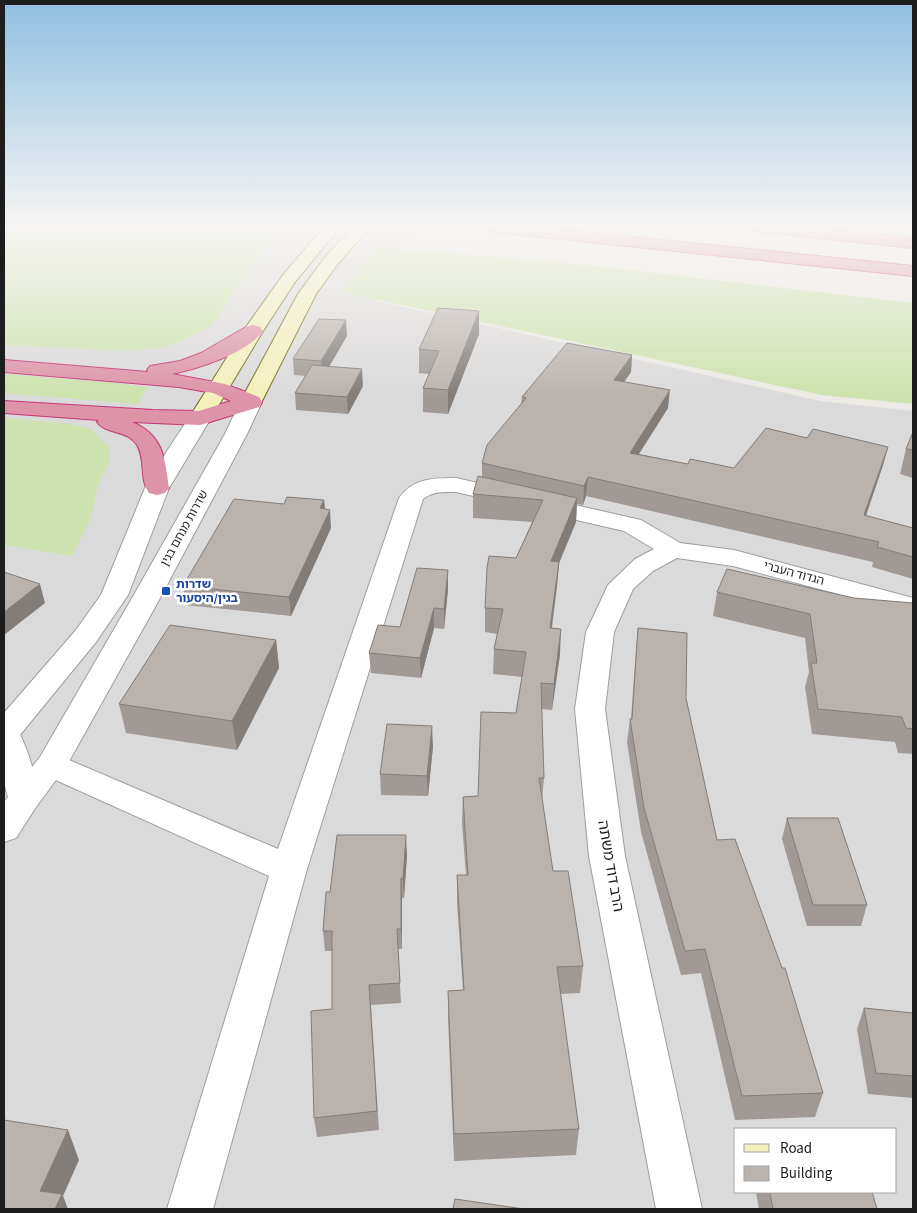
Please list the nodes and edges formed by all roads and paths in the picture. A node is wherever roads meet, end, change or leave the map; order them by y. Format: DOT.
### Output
graph roads {
  1 [pos="286,284"];
  2 [pos="315,284"];
  3 [pos="253,331"];
  4 [pos="4,366"];
  5 [pos="60,370"];
  6 [pos="218,388"];
  7 [pos="251,402"];
  8 [pos="4,407"];
  9 [pos="65,412"];
  10 [pos="200,418"];
  11 [pos="158,488"];
  12 [pos="673,550"];
  13 [pos="913,606"];
  14 [pos="4,733"];
  15 [pos="51,765"];
  16 [pos="24,798"];
  17 [pos="4,828"];
  18 [pos="289,869"];
  19 [pos="190,1209"];
  20 [pos="678,1209"];
  1 -- 3 [label="main road"];
  2 -- 7 [label="main road, שדרות מנחם בגין"];
  3 -- 5 [label="highway"];
  3 -- 6 [label="main road"];
  4 -- 5 [label="highway"];
  5 -- 6 [label="highway"];
  6 -- 7 [label="highway"];
  6 -- 10 [label="main road"];
  7 -- 10 [label="highway"];
  7 -- 15 [label="street, שדרות מנחם בגין"];
  8 -- 9 [label="highway"];
  9 -- 10 [label="highway"];
  9 -- 11 [label="highway"];
  10 -- 11 [label="street"];
  11 -- 14 [label="street"];
  12 -- 13 [label="street, הגדוד העברי"];
  12 -- 18 [label="street"];
  12 -- 20 [label="street, הרב דוד משתה"];
  14 -- 16 [label="street"];
  15 -- 16 [label="street, שדרות מנחם בגין"];
  15 -- 18 [label="street"];
  16 -- 17 [label="street, שדרות מנחם בגין"];
  18 -- 19 [label="street"];
}
